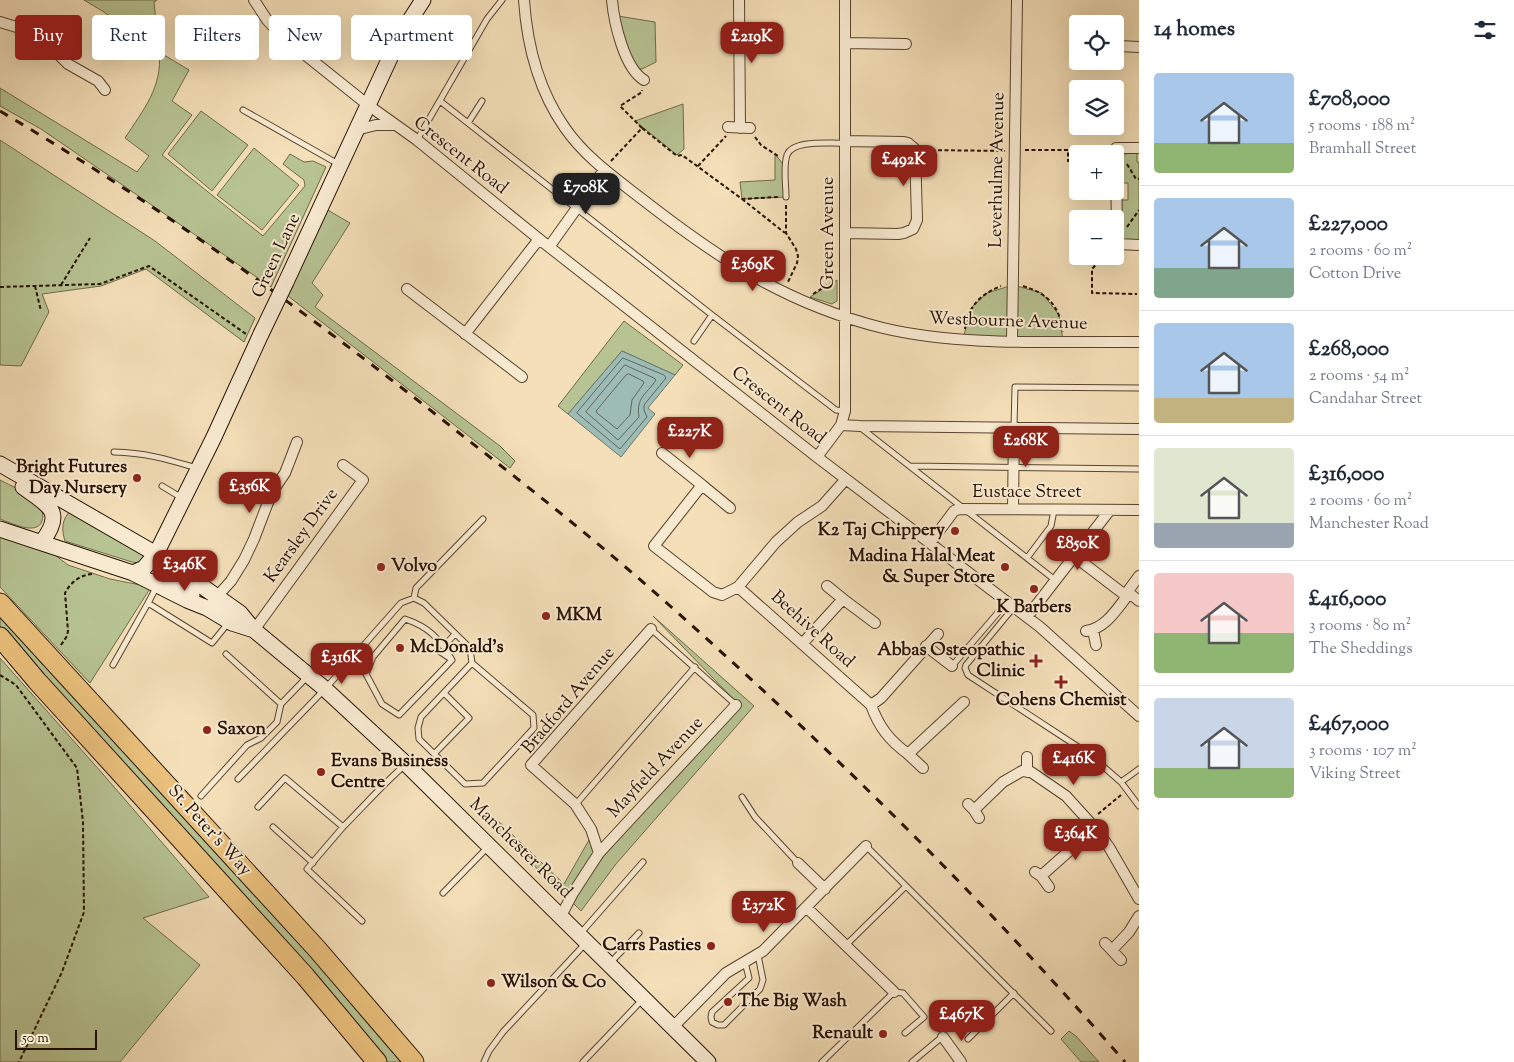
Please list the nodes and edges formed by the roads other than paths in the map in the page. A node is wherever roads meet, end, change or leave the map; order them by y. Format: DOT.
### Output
graph roads {
  1 [pos="254,0"];
  2 [pos="423,0"];
  3 [pos="502,0"];
  4 [pos="524,0"];
  5 [pos="612,0"];
  6 [pos="739,0"];
  7 [pos="845,0"];
  8 [pos="1017,0"];
  9 [pos="0,22"];
  10 [pos="845,43"];
  11 [pos="906,44"];
  12 [pos="1124,46"];
  13 [pos="1139,47"];
  14 [pos="105,73"];
  15 [pos="644,80"];
  16 [pos="98,81"];
  17 [pos="105,90"];
  18 [pos="440,101"];
  19 [pos="482,101"];
  20 [pos="368,105"];
  21 [pos="243,110"];
  22 [pos="468,123"];
  23 [pos="395,125"];
  24 [pos="728,128"];
  25 [pos="356,130"];
  26 [pos="417,140"];
  27 [pos="845,142"];
  28 [pos="1124,148"];
  29 [pos="1139,148"];
  30 [pos="340,165"];
  31 [pos="604,170"];
  32 [pos="786,197"];
  33 [pos="1116,200"];
  34 [pos="577,207"];
  35 [pos="845,233"];
  36 [pos="539,239"];
  37 [pos="1139,245"];
  38 [pos="549,247"];
  39 [pos="407,289"];
  40 [pos="712,315"];
  41 [pos="844,317"];
  42 [pos="465,334"];
  43 [pos="694,341"];
  44 [pos="1012,341"];
  45 [pos="1139,342"];
  46 [pos="507,380"];
  47 [pos="1139,388"];
  48 [pos="846,411"];
  49 [pos="841,425"];
  50 [pos="860,426"];
  51 [pos="1014,427"];
  52 [pos="1139,428"];
  53 [pos="297,442"];
  54 [pos="114,452"];
  55 [pos="662,453"];
  56 [pos="280,454"];
  57 [pos="817,457"];
  58 [pos="291,459"];
  59 [pos="0,464"];
  60 [pos="343,465"];
  61 [pos="910,466"];
  62 [pos="1014,467"];
  63 [pos="198,469"];
  64 [pos="1139,469"];
  65 [pos="0,470"];
  66 [pos="846,479"];
  67 [pos="702,485"];
  68 [pos="162,486"];
  69 [pos="183,498"];
  70 [pos="730,508"];
  71 [pos="964,509"];
  72 [pos="1013,509"];
  73 [pos="1054,510"];
  74 [pos="1110,510"];
  75 [pos="1139,510"];
  76 [pos="483,519"];
  77 [pos="166,530"];
  78 [pos="4,531"];
  79 [pos="127,537"];
  80 [pos="42,542"];
  81 [pos="930,543"];
  82 [pos="156,554"];
  83 [pos="1074,556"];
  84 [pos="1027,558"];
  85 [pos="167,567"];
  86 [pos="133,573"];
  87 [pos="1139,576"];
  88 [pos="1056,580"];
  89 [pos="158,585"];
  90 [pos="827,586"];
  91 [pos="738,587"];
  92 [pos="1126,595"];
  93 [pos="218,596"];
  94 [pos="414,598"];
  95 [pos="843,599"];
  96 [pos="1139,601"];
  97 [pos="0,603"];
  98 [pos="148,603"];
  99 [pos="1010,605"];
  100 [pos="207,608"];
  101 [pos="1027,617"];
  102 [pos="230,622"];
  103 [pos="875,623"];
  104 [pos="651,629"];
  105 [pos="254,630"];
  106 [pos="455,634"];
  107 [pos="938,634"];
  108 [pos="0,637"];
  109 [pos="0,644"];
  110 [pos="802,644"];
  111 [pos="1096,645"];
  112 [pos="444,646"];
  113 [pos="926,646"];
  114 [pos="439,651"];
  115 [pos="226,654"];
  116 [pos="452,660"];
  117 [pos="472,663"];
  118 [pos="113,665"];
  119 [pos="952,666"];
  120 [pos="695,667"];
  121 [pos="309,676"];
  122 [pos="37,681"];
  123 [pos="325,689"];
  124 [pos="444,693"];
  125 [pos="964,702"];
  126 [pos="281,704"];
  127 [pos="736,705"];
  128 [pos="871,705"];
  129 [pos="1139,716"];
  130 [pos="434,754"];
  131 [pos="908,754"];
  132 [pos="1027,757"];
  133 [pos="406,764"];
  134 [pos="923,768"];
  135 [pos="1139,769"];
  136 [pos="1027,772"];
  137 [pos="238,779"];
  138 [pos="1121,782"];
  139 [pos="201,796"];
  140 [pos="742,797"];
  141 [pos="575,804"];
  142 [pos="1139,806"];
  143 [pos="258,807"];
  144 [pos="974,811"];
  145 [pos="1092,824"];
  146 [pos="273,827"];
  147 [pos="343,827"];
  148 [pos="490,846"];
  149 [pos="866,846"];
  150 [pos="600,853"];
  151 [pos="312,862"];
  152 [pos="642,862"];
  153 [pos="798,862"];
  154 [pos="906,886"];
  155 [pos="1049,887"];
  156 [pos="825,889"];
  157 [pos="443,893"];
  158 [pos="1139,900"];
  159 [pos="807,908"];
  160 [pos="561,916"];
  161 [pos="1139,916"];
  162 [pos="362,921"];
  163 [pos="639,933"];
  164 [pos="583,938"];
  165 [pos="846,945"];
  166 [pos="758,955"];
  167 [pos="1121,960"];
  168 [pos="745,962"];
  169 [pos="610,964"];
  170 [pos="894,992"];
  171 [pos="1014,994"];
  172 [pos="644,998"];
  173 [pos="674,1027"];
  174 [pos="1051,1031"];
  175 [pos="905,1033"];
  176 [pos="943,1037"];
  177 [pos="968,1039"];
  178 [pos="377,1062"];
  179 [pos="414,1062"];
  180 [pos="484,1062"];
  181 [pos="583,1062"];
  182 [pos="708,1062"];
  183 [pos="822,1062"];
  184 [pos="912,1062"];
  185 [pos="961,1062"];
  1 -- 20 [label="street, Crescent Road"];
  2 -- 20 [label="main road, Green Lane"];
  3 -- 18 [label="lane"];
  4 -- 31 [label="street, Westbourne Avenue"];
  5 -- 15 [label="street"];
  6 -- 24 [label="street"];
  7 -- 10 [label="street, Green Avenue"];
  8 -- 44 [label="street, Leverhulme Avenue"];
  9 -- 16 [label="street"];
  10 -- 11 [label="street"];
  10 -- 27 [label="street, Green Avenue"];
  12 -- 13 [label="street"];
  14 -- 16 [label="street"];
  16 -- 17 [label="street"];
  18 -- 22 [label="lane"];
  18 -- 26 [label="lane"];
  19 -- 22 [label="lane"];
  20 -- 23 [label="street, Crescent Road"];
  20 -- 25 [label="main road, Green Lane"];
  21 -- 30 [label="lane"];
  22 -- 34 [label="lane"];
  23 -- 25 [label="street, Crescent Road"];
  23 -- 26 [label="street, Crescent Road"];
  25 -- 30 [label="main road, Green Lane"];
  26 -- 36 [label="street, Crescent Road"];
  27 -- 32 [label="lane"];
  27 -- 35 [label="street, Green Avenue"];
  27 -- 35 [label="street"];
  28 -- 29 [label="street"];
  30 -- 63 [label="main road, Green Lane, bridge"];
  31 -- 34 [label="street"];
  31 -- 41 [label="street, Westbourne Avenue"];
  33 -- 37 [label="street"];
  34 -- 38 [label="street"];
  34 -- 40 [label="lane"];
  35 -- 41 [label="street, Green Avenue"];
  36 -- 38 [label="street, Crescent Road"];
  36 -- 42 [label="street"];
  38 -- 57 [label="street, Crescent Road"];
  39 -- 42 [label="street"];
  40 -- 43 [label="lane"];
  40 -- 48 [label="lane"];
  41 -- 44 [label="street, Westbourne Avenue"];
  41 -- 48 [label="street, Green Avenue"];
  42 -- 46 [label="street"];
  44 -- 45 [label="street, Westbourne Avenue"];
  47 -- 51 [label="lane"];
  48 -- 49 [label="street, Green Avenue"];
  49 -- 50 [label="street"];
  49 -- 57 [label="street, Green Avenue"];
  50 -- 51 [label="street"];
  50 -- 61 [label="lane"];
  51 -- 52 [label="street"];
  51 -- 62 [label="street"];
  53 -- 58 [label="street"];
  54 -- 63 [label="lane"];
  55 -- 67 [label="street"];
  56 -- 58 [label="street"];
  57 -- 66 [label="street, Crescent Road"];
  58 -- 93 [label="street"];
  59 -- 79 [label="main road"];
  60 -- 105 [label="street, Kearsley Drive"];
  61 -- 62 [label="lane"];
  61 -- 71 [label="lane"];
  62 -- 64 [label="lane"];
  62 -- 72 [label="street"];
  63 -- 69 [label="main road, Green Lane"];
  65 -- 80 [label="main road"];
  66 -- 81 [label="street, Crescent Road"];
  66 -- 91 [label="street"];
  67 -- 70 [label="street"];
  67 -- 91 [label="street"];
  68 -- 69 [label="lane"];
  69 -- 77 [label="main road, Green Lane"];
  71 -- 72 [label="street, Eustace Street"];
  71 -- 81 [label="street, Eustace Street"];
  71 -- 84 [label="lane"];
  72 -- 73 [label="street, Eustace Street"];
  73 -- 74 [label="street, Eustace Street"];
  73 -- 84 [label="lane"];
  74 -- 75 [label="street, Eustace Street"];
  74 -- 83 [label="street"];
  76 -- 94 [label="lane"];
  77 -- 79 [label="main road"];
  77 -- 82 [label="main road, Green Lane"];
  78 -- 80 [label="main road, Manchester Road"];
  79 -- 82 [label="main road"];
  80 -- 86 [label="main road, Manchester Road"];
  81 -- 99 [label="street, Crescent Road"];
  82 -- 85 [label="main road"];
  82 -- 86 [label="main road, Green Lane"];
  83 -- 88 [label="street"];
  83 -- 92 [label="street"];
  84 -- 88 [label="lane"];
  85 -- 89 [label="lane"];
  85 -- 93 [label="main road, Manchester Road"];
  85 -- 100 [label="main road"];
  86 -- 89 [label="main road, Manchester Road"];
  87 -- 92 [label="street"];
  88 -- 101 [label="street"];
  89 -- 98 [label="lane"];
  89 -- 100 [label="main road, Manchester Road"];
  90 -- 95 [label="street"];
  91 -- 110 [label="street, Beehive Road"];
  92 -- 96 [label="street"];
  92 -- 111 [label="street"];
  93 -- 100 [label="street"];
  93 -- 105 [label="main road, Manchester Road"];
  94 -- 106 [label="lane"];
  94 -- 123 [label="lane"];
  95 -- 103 [label="street"];
  95 -- 110 [label="street"];
  97 -- 179 [label="highway, St. Peter's Way"];
  98 -- 102 [label="lane"];
  98 -- 118 [label="lane"];
  99 -- 101 [label="street, Crescent Road"];
  99 -- 119 [label="lane"];
  99 -- 138 [label="lane"];
  100 -- 102 [label="main road, Manchester Road"];
  101 -- 129 [label="street, Crescent Road"];
  102 -- 105 [label="main road, Manchester Road"];
  104 -- 120 [label="lane"];
  104 -- 141 [label="street, Bradford Avenue"];
  105 -- 121 [label="main road, Manchester Road"];
  106 -- 112 [label="lane"];
  106 -- 117 [label="lane"];
  107 -- 113 [label="street"];
  108 -- 122 [label="highway, St. Peter's Way"];
  109 -- 122 [label="highway"];
  110 -- 128 [label="street, Beehive Road"];
  112 -- 116 [label="lane"];
  112 -- 116 [label="lane"];
  113 -- 119 [label="street"];
  113 -- 128 [label="street"];
  114 -- 116 [label="lane"];
  115 -- 126 [label="lane"];
  117 -- 124 [label="lane"];
  117 -- 130 [label="lane"];
  120 -- 127 [label="lane"];
  120 -- 141 [label="lane"];
  121 -- 123 [label="main road, Manchester Road"];
  121 -- 126 [label="lane"];
  122 -- 178 [label="highway, St. Peter's Way"];
  123 -- 133 [label="main road, Manchester Road"];
  123 -- 137 [label="lane"];
  124 -- 130 [label="lane"];
  124 -- 130 [label="lane"];
  125 -- 131 [label="street"];
  126 -- 139 [label="lane"];
  127 -- 150 [label="street, Mayfield Avenue"];
  128 -- 131 [label="street, Beehive Road"];
  131 -- 134 [label="street, Beehive Road"];
  132 -- 136 [label="street"];
  133 -- 147 [label="lane"];
  133 -- 148 [label="main road, Manchester Road"];
  135 -- 138 [label="lane"];
  136 -- 144 [label="street"];
  136 -- 145 [label="street"];
  138 -- 142 [label="lane"];
  140 -- 153 [label="lane"];
  141 -- 150 [label="street, Bradford Avenue"];
  143 -- 147 [label="lane"];
  145 -- 155 [label="street"];
  145 -- 158 [label="street"];
  146 -- 151 [label="lane"];
  147 -- 151 [label="lane"];
  148 -- 157 [label="lane"];
  148 -- 160 [label="main road, Manchester Road"];
  149 -- 154 [label="lane"];
  149 -- 156 [label="street"];
  150 -- 160 [label="street"];
  151 -- 162 [label="lane"];
  152 -- 164 [label="lane"];
  153 -- 156 [label="street"];
  154 -- 165 [label="lane"];
  154 -- 171 [label="lane"];
  156 -- 159 [label="street"];
  159 -- 165 [label="street"];
  159 -- 166 [label="street"];
  160 -- 164 [label="main road, Manchester Road"];
  161 -- 167 [label="street"];
  163 -- 169 [label="lane"];
  164 -- 169 [label="main road, Manchester Road"];
  164 -- 180 [label="lane"];
  165 -- 170 [label="street"];
  166 -- 168 [label="street"];
  166 -- 168 [label="lane"];
  168 -- 173 [label="street"];
  169 -- 172 [label="main road, Manchester Road"];
  170 -- 175 [label="lane"];
  170 -- 183 [label="lane"];
  171 -- 174 [label="lane"];
  171 -- 177 [label="lane"];
  172 -- 173 [label="main road, Manchester Road"];
  172 -- 181 [label="lane"];
  173 -- 182 [label="main road, Manchester Road"];
  176 -- 184 [label="lane"];
  176 -- 185 [label="street"];
}
